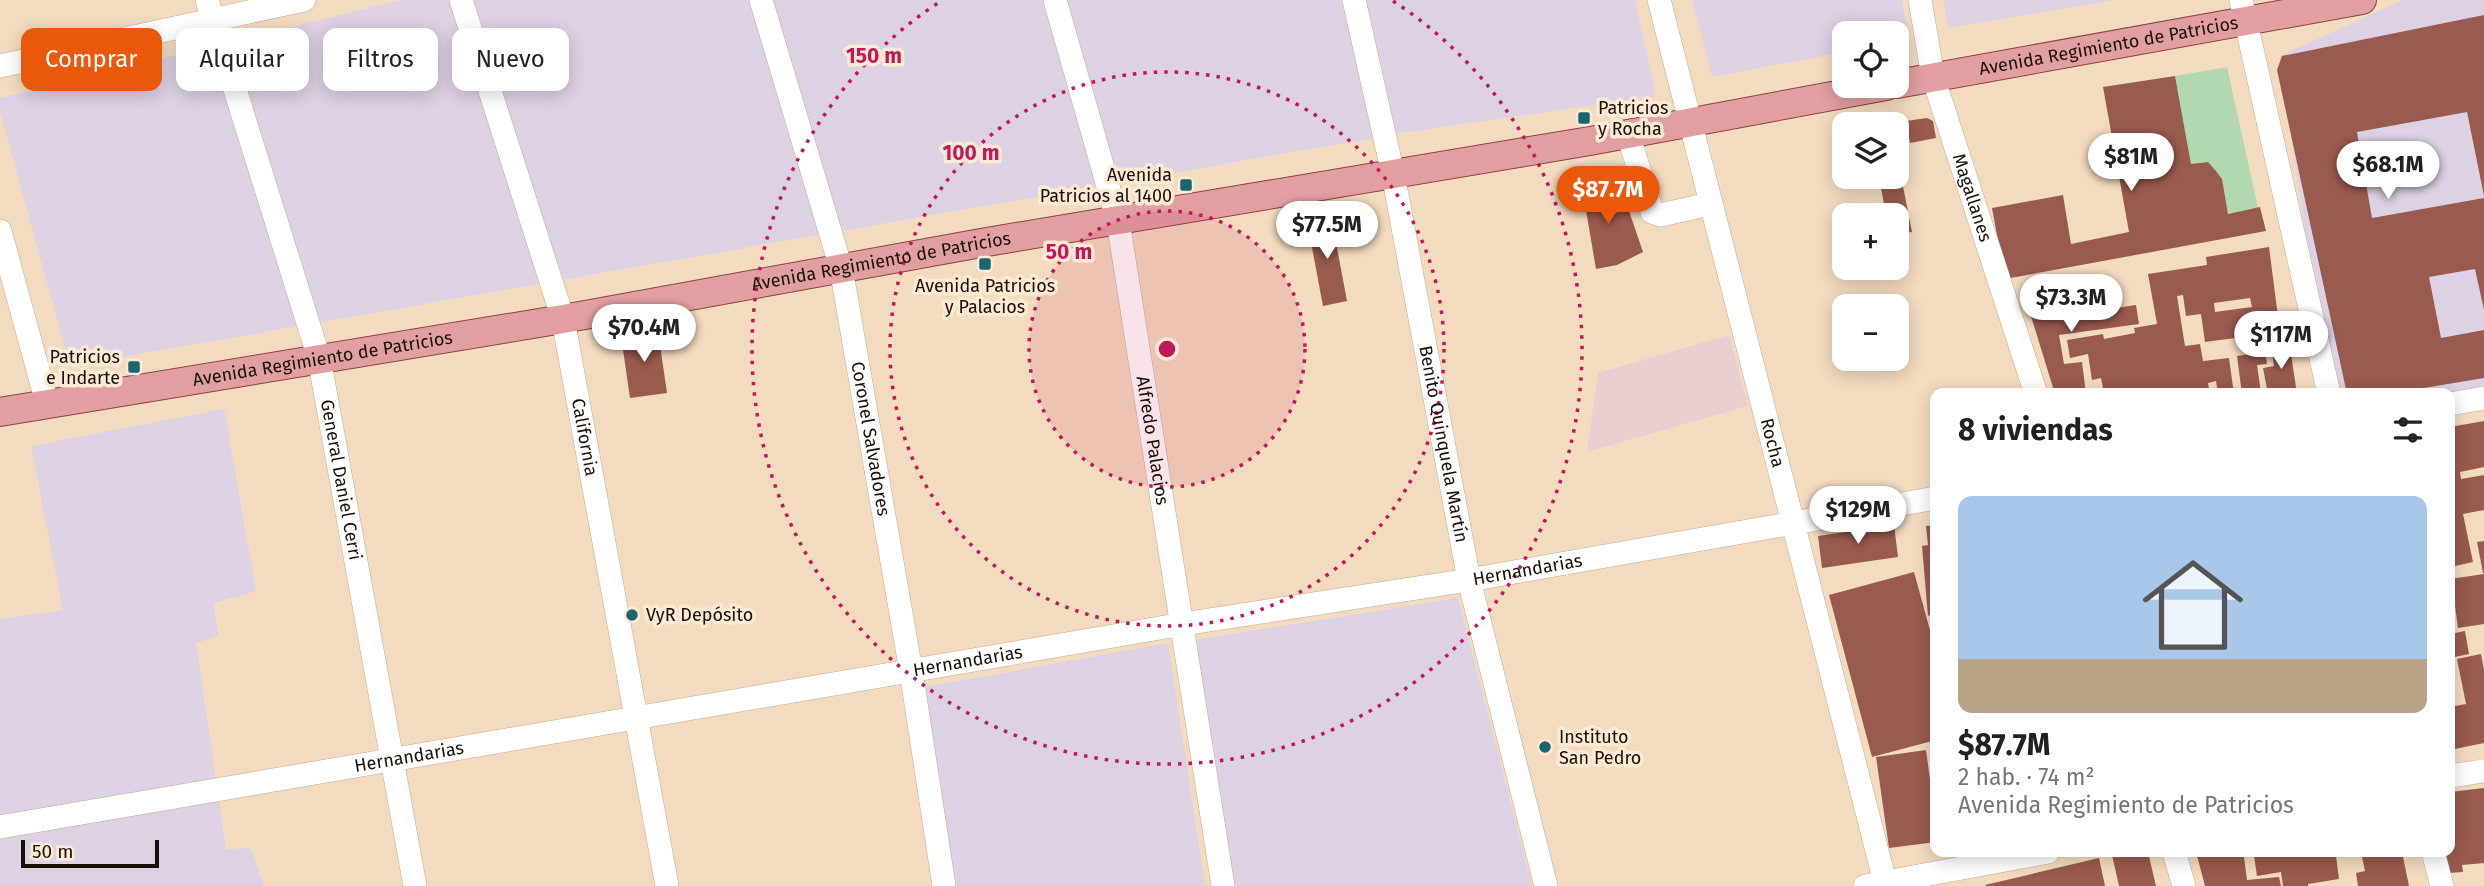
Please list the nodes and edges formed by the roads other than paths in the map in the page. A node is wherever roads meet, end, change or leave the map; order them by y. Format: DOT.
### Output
graph roads {
  1 [pos="304,0"];
  2 [pos="461,0"];
  3 [pos="761,0"];
  4 [pos="1055,0"];
  5 [pos="1354,0"];
  6 [pos="1658,0"];
  7 [pos="1920,0"];
  8 [pos="2362,0"];
  9 [pos="2243,10"];
  10 [pos="210,11"];
  11 [pos="0,66"];
  12 [pos="1933,77"];
  13 [pos="1909,82"];
  14 [pos="1832,96"];
  15 [pos="1689,123"];
  16 [pos="1628,134"];
  17 [pos="1393,174"];
  18 [pos="1709,204"];
  19 [pos="1118,221"];
  20 [pos="0,231"];
  21 [pos="841,268"];
  22 [pos="563,319"];
  23 [pos="319,358"];
  24 [pos="2034,388"];
  25 [pos="2328,388"];
  26 [pos="2484,398"];
  27 [pos="47,403"];
  28 [pos="2455,403"];
  29 [pos="0,412"];
  30 [pos="1930,499"];
  31 [pos="1791,523"];
  32 [pos="1469,580"];
  33 [pos="1183,624"];
  34 [pos="911,671"];
  35 [pos="636,717"];
  36 [pos="393,759"];
  37 [pos="2484,771"];
  38 [pos="2455,775"];
  39 [pos="0,827"];
  40 [pos="2022,857"];
  41 [pos="2176,857"];
  42 [pos="2434,857"];
  43 [pos="1879,885"];
  44 [pos="415,886"];
  45 [pos="667,886"];
  46 [pos="944,886"];
  47 [pos="1223,886"];
  48 [pos="1546,886"];
  49 [pos="2185,886"];
  50 [pos="2442,886"];
  1 -- 10 [label="street"];
  2 -- 22 [label="street, California"];
  3 -- 21 [label="street, Coronel Salvadores"];
  4 -- 19 [label="street, Alfredo Palacios"];
  5 -- 17 [label="street, Benito Quinquela Martín"];
  6 -- 15 [label="street, Rocha"];
  7 -- 12 [label="street, Magallanes"];
  8 -- 9 [label="main road, Avenida Regimiento de Patricios"];
  9 -- 12 [label="main road, Avenida Regimiento de Patricios"];
  9 -- 25 [label="street"];
  10 -- 11 [label="street"];
  10 -- 23 [label="street, General Daniel Cerri"];
  12 -- 13 [label="main road, Avenida Regimiento de Patricios"];
  12 -- 24 [label="street, Magallanes"];
  14 -- 15 [label="main road, Avenida Regimiento de Patricios"];
  15 -- 16 [label="main road, Avenida Regimiento de Patricios"];
  15 -- 18 [label="street, Rocha"];
  16 -- 17 [label="main road, Avenida Regimiento de Patricios"];
  16 -- 18 [label="street"];
  17 -- 19 [label="main road, Avenida Regimiento de Patricios"];
  17 -- 32 [label="street, Benito Quinquela Martín"];
  18 -- 31 [label="street, Rocha"];
  19 -- 21 [label="main road, Avenida Regimiento de Patricios"];
  19 -- 33 [label="street, Alfredo Palacios"];
  20 -- 27 [label="street"];
  21 -- 22 [label="main road, Avenida Regimiento de Patricios"];
  21 -- 34 [label="street, Coronel Salvadores"];
  22 -- 23 [label="main road, Avenida Regimiento de Patricios"];
  22 -- 35 [label="street, California"];
  23 -- 27 [label="main road, Avenida Regimiento de Patricios"];
  23 -- 36 [label="street, General Daniel Cerri"];
  26 -- 28 [label="street"];
  27 -- 29 [label="main road, Avenida Regimiento de Patricios"];
  30 -- 31 [label="street, Hernandarias"];
  31 -- 32 [label="street, Hernandarias"];
  31 -- 43 [label="street, Rocha"];
  32 -- 33 [label="street, Hernandarias"];
  32 -- 48 [label="street, Benito Quinquela Martín"];
  33 -- 34 [label="street, Hernandarias"];
  33 -- 47 [label="street, Alfredo Palacios"];
  34 -- 35 [label="street, Hernandarias"];
  34 -- 46 [label="street, Coronel Salvadores"];
  35 -- 36 [label="street, Hernandarias"];
  35 -- 45 [label="street, California"];
  36 -- 39 [label="street, Hernandarias"];
  36 -- 44 [label="street, General Daniel Cerri"];
  37 -- 38 [label="street"];
  40 -- 43 [label="street"];
  41 -- 49 [label="street"];
  42 -- 50 [label="street"];
}
